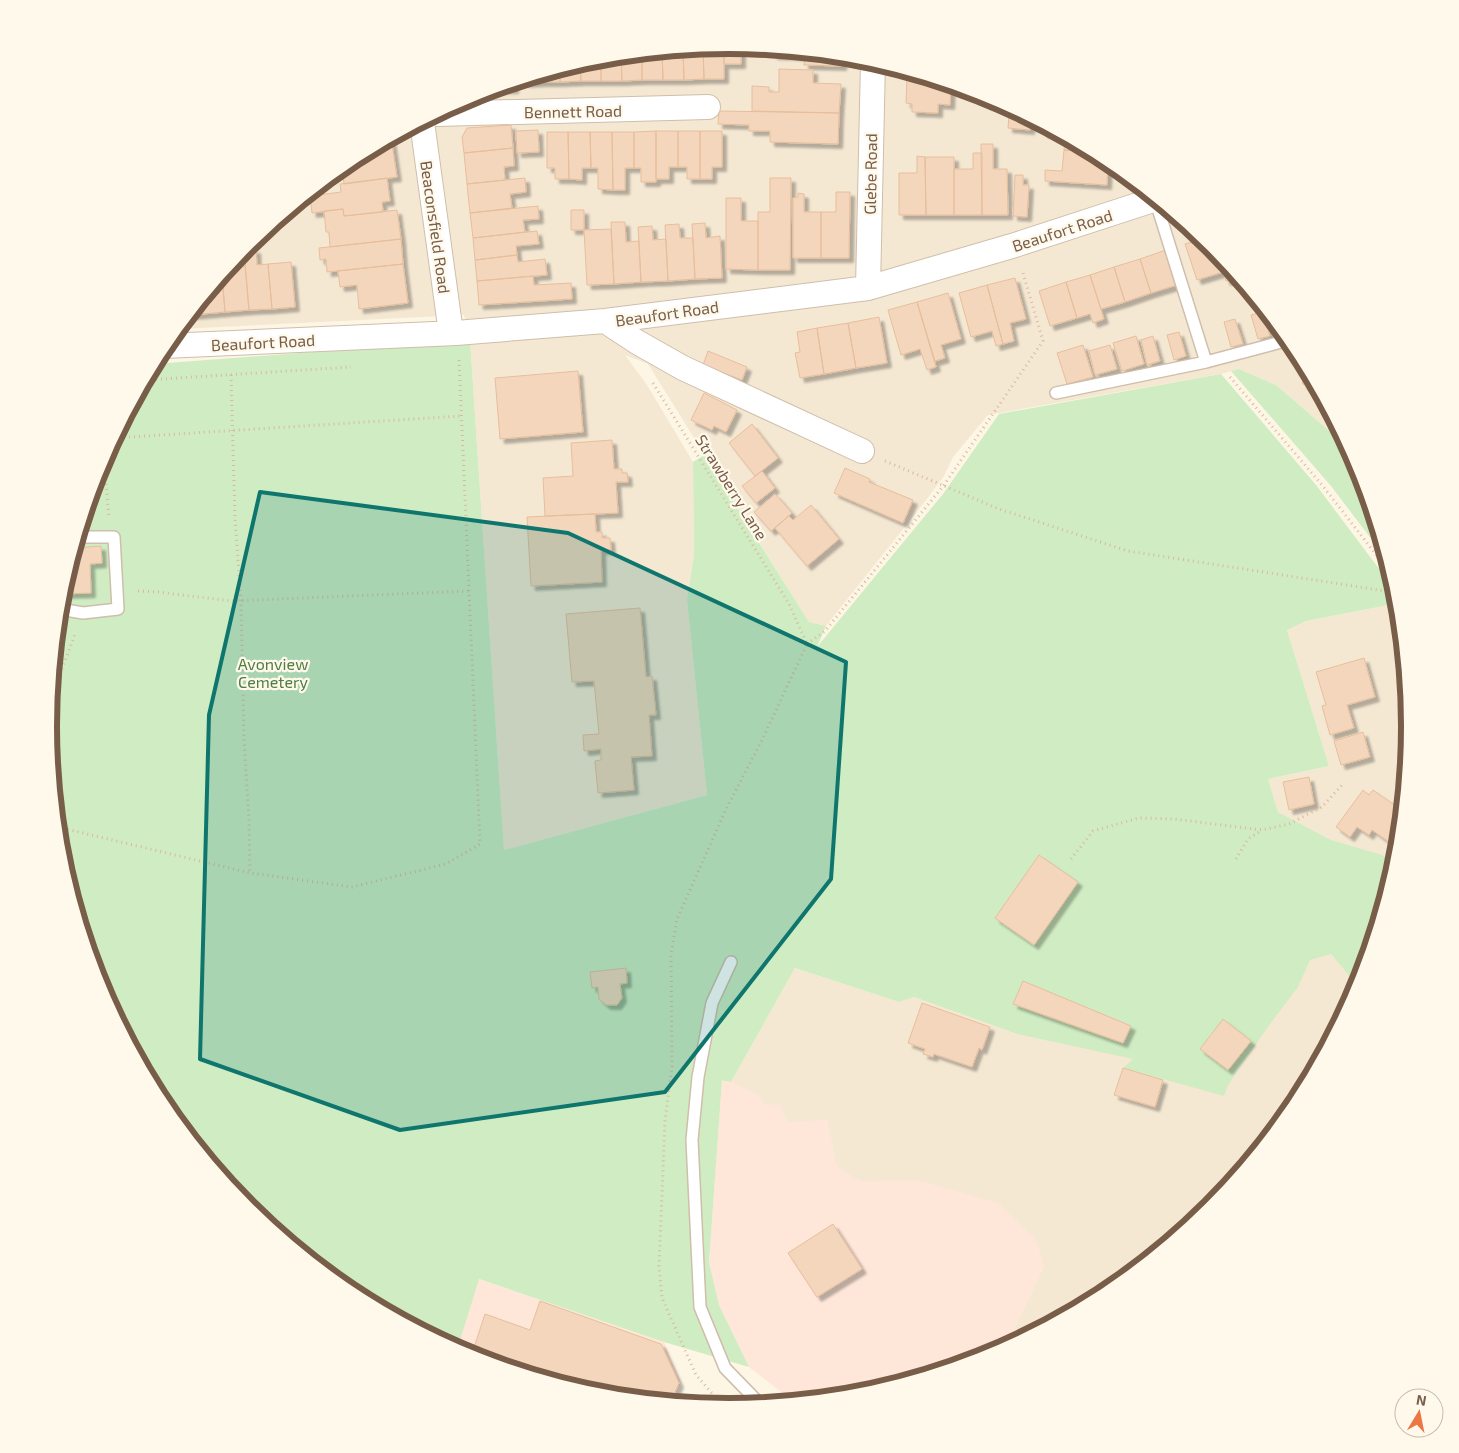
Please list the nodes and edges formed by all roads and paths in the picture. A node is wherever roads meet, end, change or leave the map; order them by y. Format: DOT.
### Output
graph roads {
  1 [pos="873,70"];
  2 [pos="708,107"];
  3 [pos="453,114"];
  4 [pos="423,128"];
  5 [pos="1149,201"];
  6 [pos="1158,209"];
  7 [pos="1015,245"];
  8 [pos="868,288"];
  9 [pos="605,321"];
  10 [pos="454,333"];
  11 [pos="1281,342"];
  12 [pos="175,345"];
  13 [pos="450,360"];
  14 [pos="459,360"];
  15 [pos="1206,362"];
  16 [pos="359,367"];
  17 [pos="231,375"];
  18 [pos="1228,376"];
  19 [pos="153,380"];
  20 [pos="651,381"];
  21 [pos="1056,393"];
  22 [pos="462,416"];
  23 [pos="233,432"];
  24 [pos="122,438"];
  25 [pos="862,451"];
  26 [pos="106,475"];
  27 [pos="944,485"];
  28 [pos="84,537"];
  29 [pos="114,537"];
  30 [pos="1381,562"];
  31 [pos="117,591"];
  32 [pos="469,591"];
  33 [pos="1388,591"];
  34 [pos="241,601"];
  35 [pos="68,610"];
  36 [pos="83,612"];
  37 [pos="59,676"];
  38 [pos="1342,785"];
  39 [pos="66,830"];
  40 [pos="1262,830"];
  41 [pos="1071,859"];
  42 [pos="1236,859"];
  43 [pos="250,873"];
  44 [pos="731,962"];
  45 [pos="755,1398"];
  1 -- 8 [label="street, Glebe Road"];
  2 -- 3 [label="street, Bennett Road"];
  4 -- 10 [label="street, Beaconsfield Road"];
  5 -- 7 [label="street, Beaufort Road"];
  6 -- 15 [label="lane"];
  7 -- 8 [label="street, Beaufort Road"];
  7 -- 27 [label="path"];
  8 -- 9 [label="street, Beaufort Road"];
  9 -- 10 [label="street, Beaufort Road"];
  9 -- 25 [label="street"];
  10 -- 12 [label="street, Beaufort Road"];
  10 -- 14 [label="path"];
  11 -- 15 [label="lane"];
  13 -- 14 [label="path"];
  14 -- 22 [label="path"];
  15 -- 21 [label="lane"];
  16 -- 17 [label="path"];
  17 -- 19 [label="path"];
  17 -- 23 [label="path"];
  18 -- 30 [label="path"];
  20 -- 27 [label="path, Strawberry Lane"];
  22 -- 23 [label="path"];
  22 -- 32 [label="path"];
  23 -- 24 [label="path"];
  23 -- 34 [label="path"];
  25 -- 27 [label="path"];
  26 -- 29 [label="path"];
  27 -- 33 [label="path"];
  28 -- 29 [label="lane"];
  29 -- 31 [label="lane"];
  31 -- 34 [label="path"];
  31 -- 36 [label="lane"];
  32 -- 34 [label="path"];
  32 -- 43 [label="path"];
  34 -- 43 [label="path"];
  35 -- 36 [label="lane"];
  36 -- 37 [label="path"];
  38 -- 40 [label="path"];
  39 -- 43 [label="path"];
  40 -- 41 [label="path"];
  40 -- 42 [label="path"];
  44 -- 45 [label="lane"];
}
